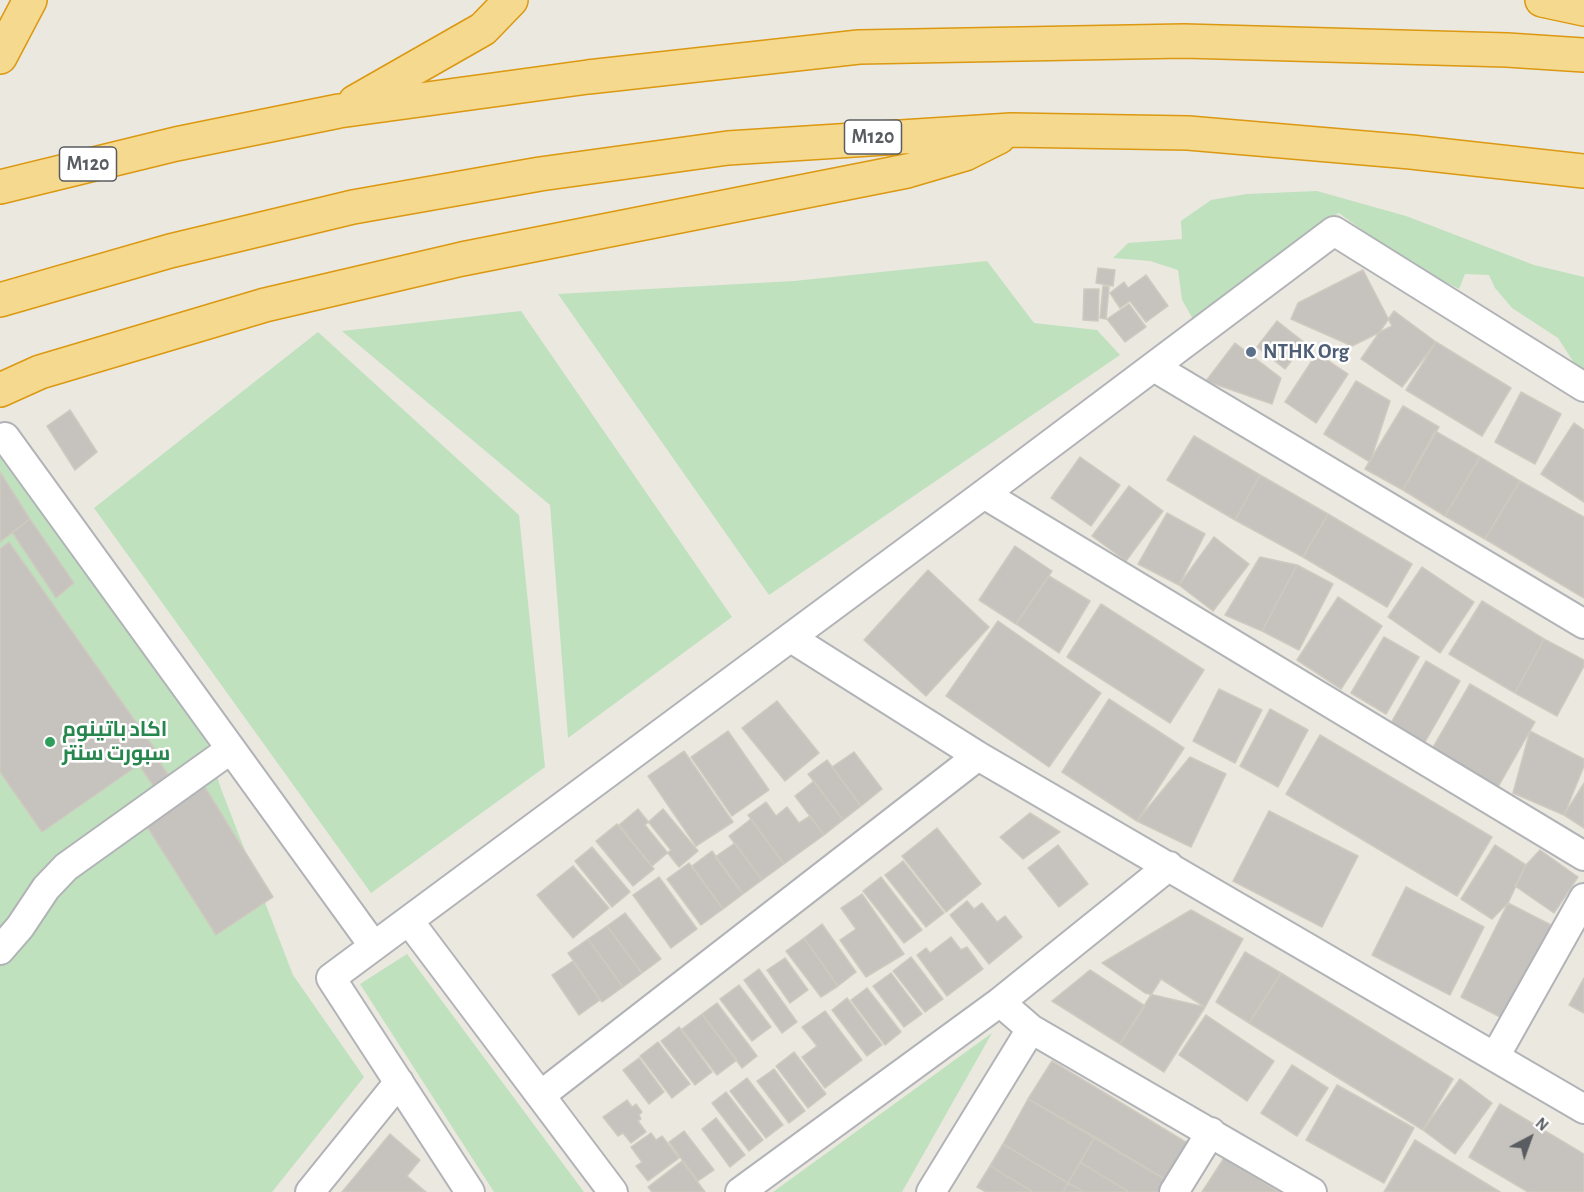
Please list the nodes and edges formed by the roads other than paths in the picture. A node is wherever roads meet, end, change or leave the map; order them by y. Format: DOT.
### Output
graph roads {
  1 [pos="30,0"];
  2 [pos="510,0"];
  3 [pos="1542,0"];
  4 [pos="1584,9"];
  5 [pos="1584,55"];
  6 [pos="0,57"];
  7 [pos="339,111"];
  8 [pos="1011,130"];
  9 [pos="1584,171"];
  10 [pos="0,187"];
  11 [pos="0,300"];
  12 [pos="1154,367"];
  13 [pos="1584,387"];
  14 [pos="0,390"];
  15 [pos="6,437"];
  16 [pos="984,494"];
  17 [pos="1584,624"];
  18 [pos="791,638"];
  19 [pos="231,749"];
  20 [pos="978,756"];
  21 [pos="1584,856"];
  22 [pos="1169,866"];
  23 [pos="1584,898"];
  24 [pos="409,921"];
  25 [pos="373,945"];
  26 [pos="0,951"];
  27 [pos="1000,1002"];
  28 [pos="1031,1029"];
  29 [pos="1496,1055"];
  30 [pos="399,1082"];
  31 [pos="541,1095"];
  32 [pos="1584,1109"];
  33 [pos="1211,1132"];
  34 [pos="310,1192"];
  35 [pos="470,1192"];
  36 [pos="614,1192"];
  37 [pos="740,1192"];
  38 [pos="931,1192"];
  39 [pos="1174,1192"];
  40 [pos="1312,1192"];
  1 -- 6 [label="highway"];
  2 -- 7 [label="highway"];
  3 -- 4 [label="highway"];
  5 -- 7 [label="highway, M120"];
  7 -- 10 [label="highway, M120"];
  8 -- 9 [label="highway, M120"];
  8 -- 11 [label="highway, M120"];
  8 -- 14 [label="highway"];
  12 -- 13 [label="street"];
  12 -- 16 [label="street"];
  12 -- 17 [label="street"];
  15 -- 19 [label="street"];
  16 -- 18 [label="street"];
  16 -- 21 [label="street"];
  18 -- 20 [label="street"];
  18 -- 24 [label="street"];
  19 -- 25 [label="street"];
  19 -- 26 [label="street"];
  20 -- 22 [label="street"];
  20 -- 31 [label="street"];
  22 -- 27 [label="street"];
  22 -- 29 [label="street"];
  23 -- 29 [label="street"];
  24 -- 25 [label="street"];
  24 -- 31 [label="street"];
  25 -- 30 [label="street"];
  27 -- 28 [label="street"];
  27 -- 37 [label="street"];
  28 -- 33 [label="street"];
  28 -- 38 [label="street"];
  29 -- 32 [label="street"];
  30 -- 34 [label="street"];
  30 -- 35 [label="street"];
  31 -- 36 [label="street"];
  33 -- 39 [label="street"];
  33 -- 40 [label="street"];
}
